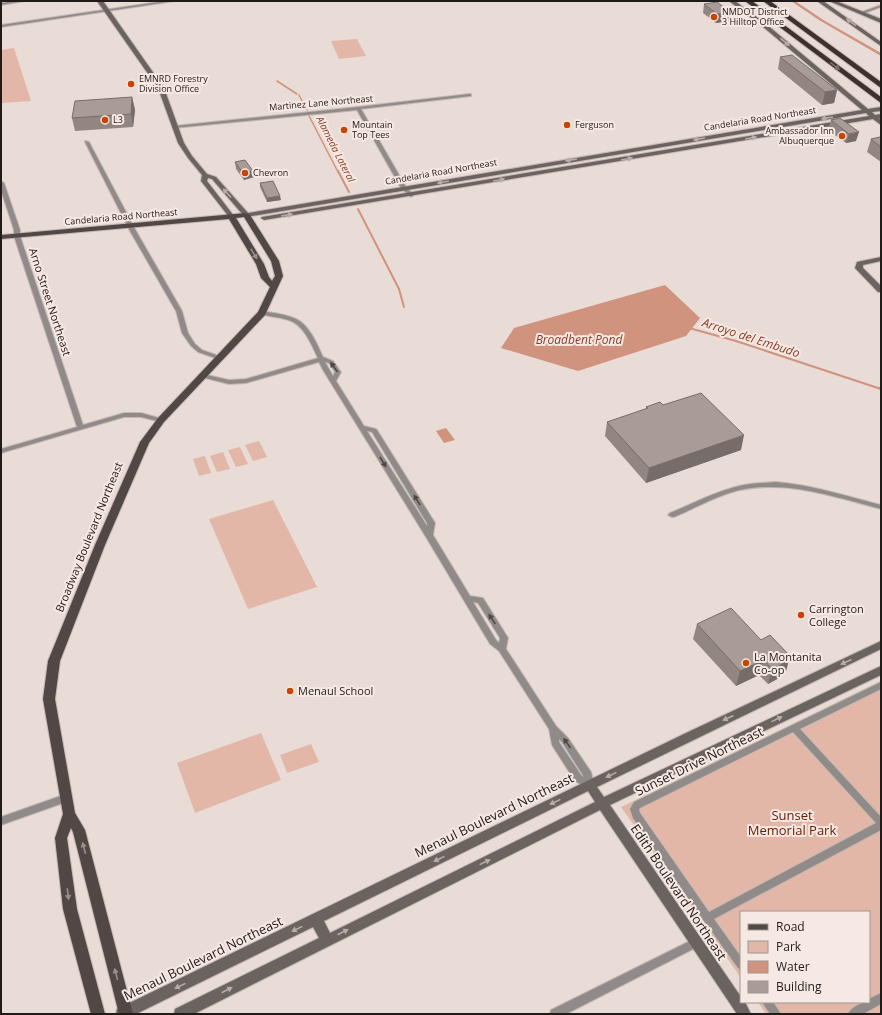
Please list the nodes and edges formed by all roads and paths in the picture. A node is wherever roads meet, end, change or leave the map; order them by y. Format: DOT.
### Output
graph roads {
  1 [pos="23,1"];
  2 [pos="100,1"];
  3 [pos="173,1"];
  4 [pos="732,1"];
  5 [pos="748,1"];
  6 [pos="766,1"];
  7 [pos="820,1"];
  8 [pos="832,1"];
  9 [pos="1,4"];
  10 [pos="881,6"];
  11 [pos="106,10"];
  12 [pos="861,13"];
  13 [pos="881,21"];
  14 [pos="1,26"];
  15 [pos="881,44"];
  16 [pos="828,80"];
  17 [pos="881,86"];
  18 [pos="469,95"];
  19 [pos="880,100"];
  20 [pos="358,108"];
  21 [pos="881,109"];
  22 [pos="866,111"];
  23 [pos="844,115"];
  24 [pos="881,116"];
  25 [pos="874,117"];
  26 [pos="881,123"];
  27 [pos="174,127"];
  28 [pos="87,142"];
  29 [pos="205,175"];
  30 [pos="1,183"];
  31 [pos="404,188"];
  32 [pos="411,195"];
  33 [pos="248,218"];
  34 [pos="233,219"];
  35 [pos="132,228"];
  36 [pos="1,237"];
  37 [pos="18,238"];
  38 [pos="1,242"];
  39 [pos="881,259"];
  40 [pos="273,286"];
  41 [pos="881,290"];
  42 [pos="262,313"];
  43 [pos="220,358"];
  44 [pos="322,359"];
  45 [pos="203,376"];
  46 [pos="161,420"];
  47 [pos="81,428"];
  48 [pos="1,451"];
  49 [pos="881,508"];
  50 [pos="672,515"];
  51 [pos="468,599"];
  52 [pos="881,645"];
  53 [pos="502,649"];
  54 [pos="881,670"];
  55 [pos="881,685"];
  56 [pos="794,728"];
  57 [pos="590,785"];
  58 [pos="66,798"];
  59 [pos="603,803"];
  60 [pos="69,814"];
  61 [pos="1,821"];
  62 [pos="881,824"];
  63 [pos="707,918"];
  64 [pos="316,919"];
  65 [pos="327,940"];
  66 [pos="696,943"];
  67 [pos="740,964"];
  68 [pos="881,998"];
  69 [pos="768,1003"];
  70 [pos="125,1013"];
  71 [pos="98,1014"];
  72 [pos="180,1014"];
  73 [pos="554,1014"];
  74 [pos="745,1014"];
  75 [pos="776,1014"];
  76 [pos="853,1014"];
  1 -- 9 [label="street"];
  2 -- 11 [label="main road"];
  3 -- 11 [label="street"];
  4 -- 16 [label="main road, one-way"];
  5 -- 19 [label="highway, one-way"];
  6 -- 17 [label="highway"];
  15 -- 7 [label="main road, one-way"];
  8 -- 12 [label="main road"];
  10 -- 12 [label="street"];
  11 -- 14 [label="street"];
  11 -- 27 [label="main road"];
  12 -- 13 [label="main road"];
  16 -- 22 [label="main road"];
  16 -- 23 [label="main road"];
  18 -- 20 [label="street, Martinez Lane Northeast"];
  20 -- 27 [label="street, Martinez Lane Northeast"];
  20 -- 31 [label="street"];
  21 -- 22 [label="main road, Candelaria Road Northeast"];
  22 -- 23 [label="main road, Candelaria Road Northeast"];
  22 -- 25 [label="main road"];
  23 -- 31 [label="main road, Candelaria Road Northeast, one-way"];
  24 -- 25 [label="main road, Candelaria Road Northeast"];
  25 -- 26 [label="main road"];
  32 -- 25 [label="main road, Candelaria Road Northeast, one-way"];
  27 -- 29 [label="main road"];
  28 -- 35 [label="street"];
  33 -- 29 [label="main road, one-way"];
  29 -- 34 [label="main road"];
  30 -- 37 [label="street, Arno Street Northeast"];
  31 -- 32 [label="street"];
  31 -- 33 [label="main road, Candelaria Road Northeast"];
  33 -- 32 [label="main road, Candelaria Road Northeast, one-way"];
  33 -- 34 [label="main road, Candelaria Road Northeast"];
  33 -- 40 [label="main road"];
  34 -- 35 [label="main road, Candelaria Road Northeast"];
  34 -- 40 [label="main road, one-way"];
  35 -- 37 [label="main road, Candelaria Road Northeast"];
  35 -- 43 [label="street"];
  36 -- 37 [label="main road, Candelaria Road Northeast"];
  37 -- 38 [label="main road, Candelaria Road Northeast"];
  37 -- 47 [label="street, Arno Street Northeast"];
  39 -- 41 [label="main road"];
  40 -- 42 [label="main road"];
  42 -- 43 [label="main road, Broadway Boulevard Northeast"];
  42 -- 44 [label="street, Edith Boulevard Northeast"];
  43 -- 45 [label="main road, Broadway Boulevard Northeast"];
  44 -- 45 [label="street"];
  44 -- 51 [label="street, Edith Boulevard Northeast"];
  45 -- 46 [label="main road, Broadway Boulevard Northeast"];
  46 -- 47 [label="street"];
  46 -- 58 [label="main road, Broadway Boulevard Northeast"];
  47 -- 48 [label="street"];
  49 -- 50 [label="street"];
  51 -- 53 [label="street, Edith Boulevard Northeast"];
  53 -- 51 [label="street, Edith Boulevard Northeast, one-way"];
  52 -- 57 [label="main road, Menaul Boulevard Northeast, one-way"];
  53 -- 57 [label="street, Edith Boulevard Northeast"];
  59 -- 54 [label="main road, one-way"];
  55 -- 56 [label="street, Sunset Drive Northeast"];
  56 -- 62 [label="street"];
  56 -- 63 [label="street, Sunset Drive Northeast"];
  57 -- 59 [label="main road, Edith Boulevard Northeast"];
  57 -- 64 [label="main road, Menaul Boulevard Northeast, one-way"];
  58 -- 60 [label="main road, Broadway Boulevard Northeast"];
  58 -- 61 [label="street"];
  65 -- 59 [label="main road, one-way"];
  59 -- 66 [label="main road, Edith Boulevard Northeast"];
  70 -- 60 [label="main road, Broadway Boulevard Northeast, one-way"];
  60 -- 71 [label="main road, Broadway Boulevard Northeast, one-way"];
  62 -- 63 [label="street"];
  63 -- 67 [label="street, Sunset Drive Northeast"];
  64 -- 65 [label="main road"];
  64 -- 70 [label="main road, Menaul Boulevard Northeast, one-way"];
  72 -- 65 [label="main road, one-way"];
  66 -- 73 [label="street"];
  66 -- 74 [label="main road, Edith Boulevard Northeast"];
  68 -- 76 [label="street"];
  69 -- 75 [label="street"];
}
